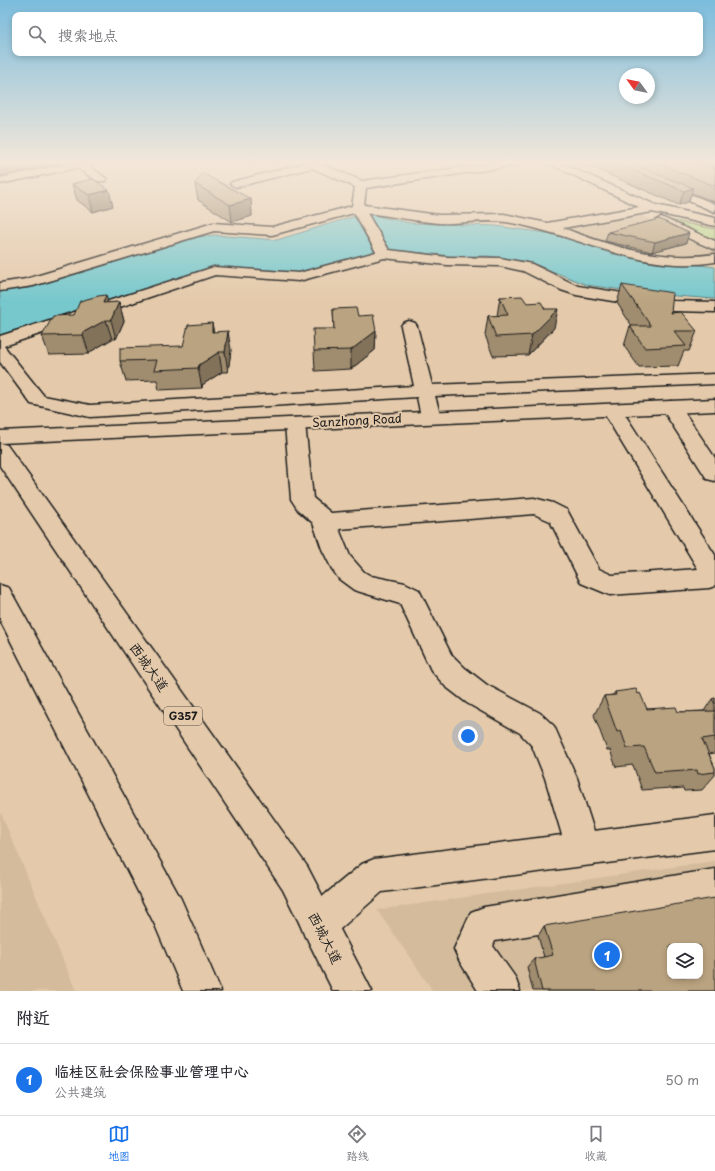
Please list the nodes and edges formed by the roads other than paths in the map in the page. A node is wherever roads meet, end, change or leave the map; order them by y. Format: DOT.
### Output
graph roads {
  1 [pos="353,209"];
  2 [pos="359,209"];
  3 [pos="367,209"];
  4 [pos="646,209"];
  5 [pos="658,209"];
  6 [pos="687,209"];
  7 [pos="638,211"];
  8 [pos="715,213"];
  9 [pos="715,222"];
  10 [pos="547,227"];
  11 [pos="715,246"];
  12 [pos="384,254"];
  13 [pos="715,258"];
  14 [pos="0,287"];
  15 [pos="715,307"];
  16 [pos="409,326"];
  17 [pos="0,342"];
  18 [pos="0,350"];
  19 [pos="715,379"];
  20 [pos="424,391"];
  21 [pos="715,405"];
  22 [pos="670,407"];
  23 [pos="612,410"];
  24 [pos="431,418"];
  25 [pos="295,424"];
  26 [pos="0,437"];
  27 [pos="0,450"];
  28 [pos="715,474"];
  29 [pos="324,522"];
  30 [pos="712,576"];
  31 [pos="0,595"];
  32 [pos="715,832"];
  33 [pos="584,849"];
  34 [pos="715,887"];
  35 [pos="318,924"];
  36 [pos="202,991"];
  37 [pos="353,991"];
  38 [pos="501,991"];
  1 -- 14 [label="main road"];
  2 -- 12 [label="main road"];
  3 -- 10 [label="main road"];
  4 -- 7 [label="main road"];
  5 -- 9 [label="main road"];
  6 -- 8 [label="main road"];
  7 -- 10 [label="main road"];
  7 -- 11 [label="main road"];
  10 -- 13 [label="main road"];
  12 -- 15 [label="main road"];
  12 -- 17 [label="main road"];
  16 -- 20 [label="main road"];
  18 -- 20 [label="main road"];
  19 -- 20 [label="main road"];
  20 -- 24 [label="main road"];
  21 -- 22 [label="main road, Sanzhong Road"];
  22 -- 23 [label="main road, Sanzhong Road"];
  22 -- 28 [label="main road"];
  23 -- 24 [label="main road, Sanzhong Road"];
  23 -- 30 [label="main road"];
  24 -- 25 [label="main road, Sanzhong Road"];
  25 -- 26 [label="main road, Sanzhong Road"];
  25 -- 29 [label="main road"];
  27 -- 35 [label="main road, 西城大道 / G357"];
  29 -- 30 [label="main road"];
  29 -- 33 [label="main road"];
  31 -- 36 [label="main road"];
  32 -- 33 [label="main road"];
  33 -- 35 [label="main road"];
  34 -- 38 [label="main road"];
  35 -- 37 [label="main road, 西城大道 / G357"];
}
